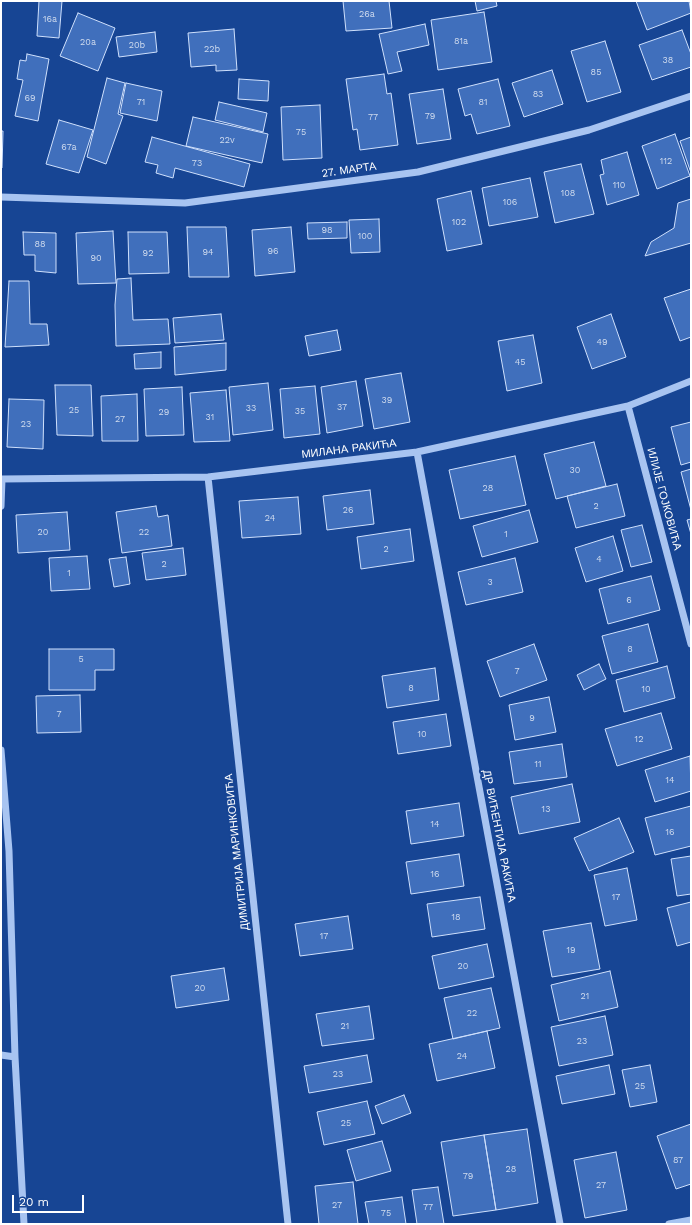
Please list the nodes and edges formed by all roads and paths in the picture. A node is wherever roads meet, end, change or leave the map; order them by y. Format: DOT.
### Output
graph roads {
  1 [pos="691,96"];
  2 [pos="1,197"];
  3 [pos="691,381"];
  4 [pos="628,406"];
  5 [pos="417,452"];
  6 [pos="208,477"];
  7 [pos="2,479"];
  8 [pos="1,506"];
  9 [pos="691,644"];
  10 [pos="1,750"];
  11 [pos="5,851"];
  12 [pos="1,1055"];
  13 [pos="15,1057"];
  14 [pos="691,1220"];
  15 [pos="24,1224"];
  16 [pos="288,1224"];
  17 [pos="560,1224"];
  18 [pos="670,1224"];
  1 -- 2 [label="street, 27. МАРТА"];
  3 -- 4 [label="street, МИЛАНА РАКИЋА"];
  4 -- 5 [label="street, МИЛАНА РАКИЋА"];
  4 -- 9 [label="street, ИЛИЈЕ ГОЈКОВИЋА"];
  5 -- 6 [label="street, МИЛАНА РАКИЋА"];
  5 -- 17 [label="street, ДР ВИЋЕНТИЈА РАКИЋА"];
  6 -- 7 [label="street, МИЛАНА РАКИЋА"];
  6 -- 16 [label="street, ДИМИТРИЈА МАРИНКОВИЋА"];
  7 -- 8 [label="street"];
  10 -- 11 [label="street"];
  11 -- 13 [label="street"];
  12 -- 13 [label="street"];
  13 -- 15 [label="street"];
  14 -- 18 [label="street"];
}
